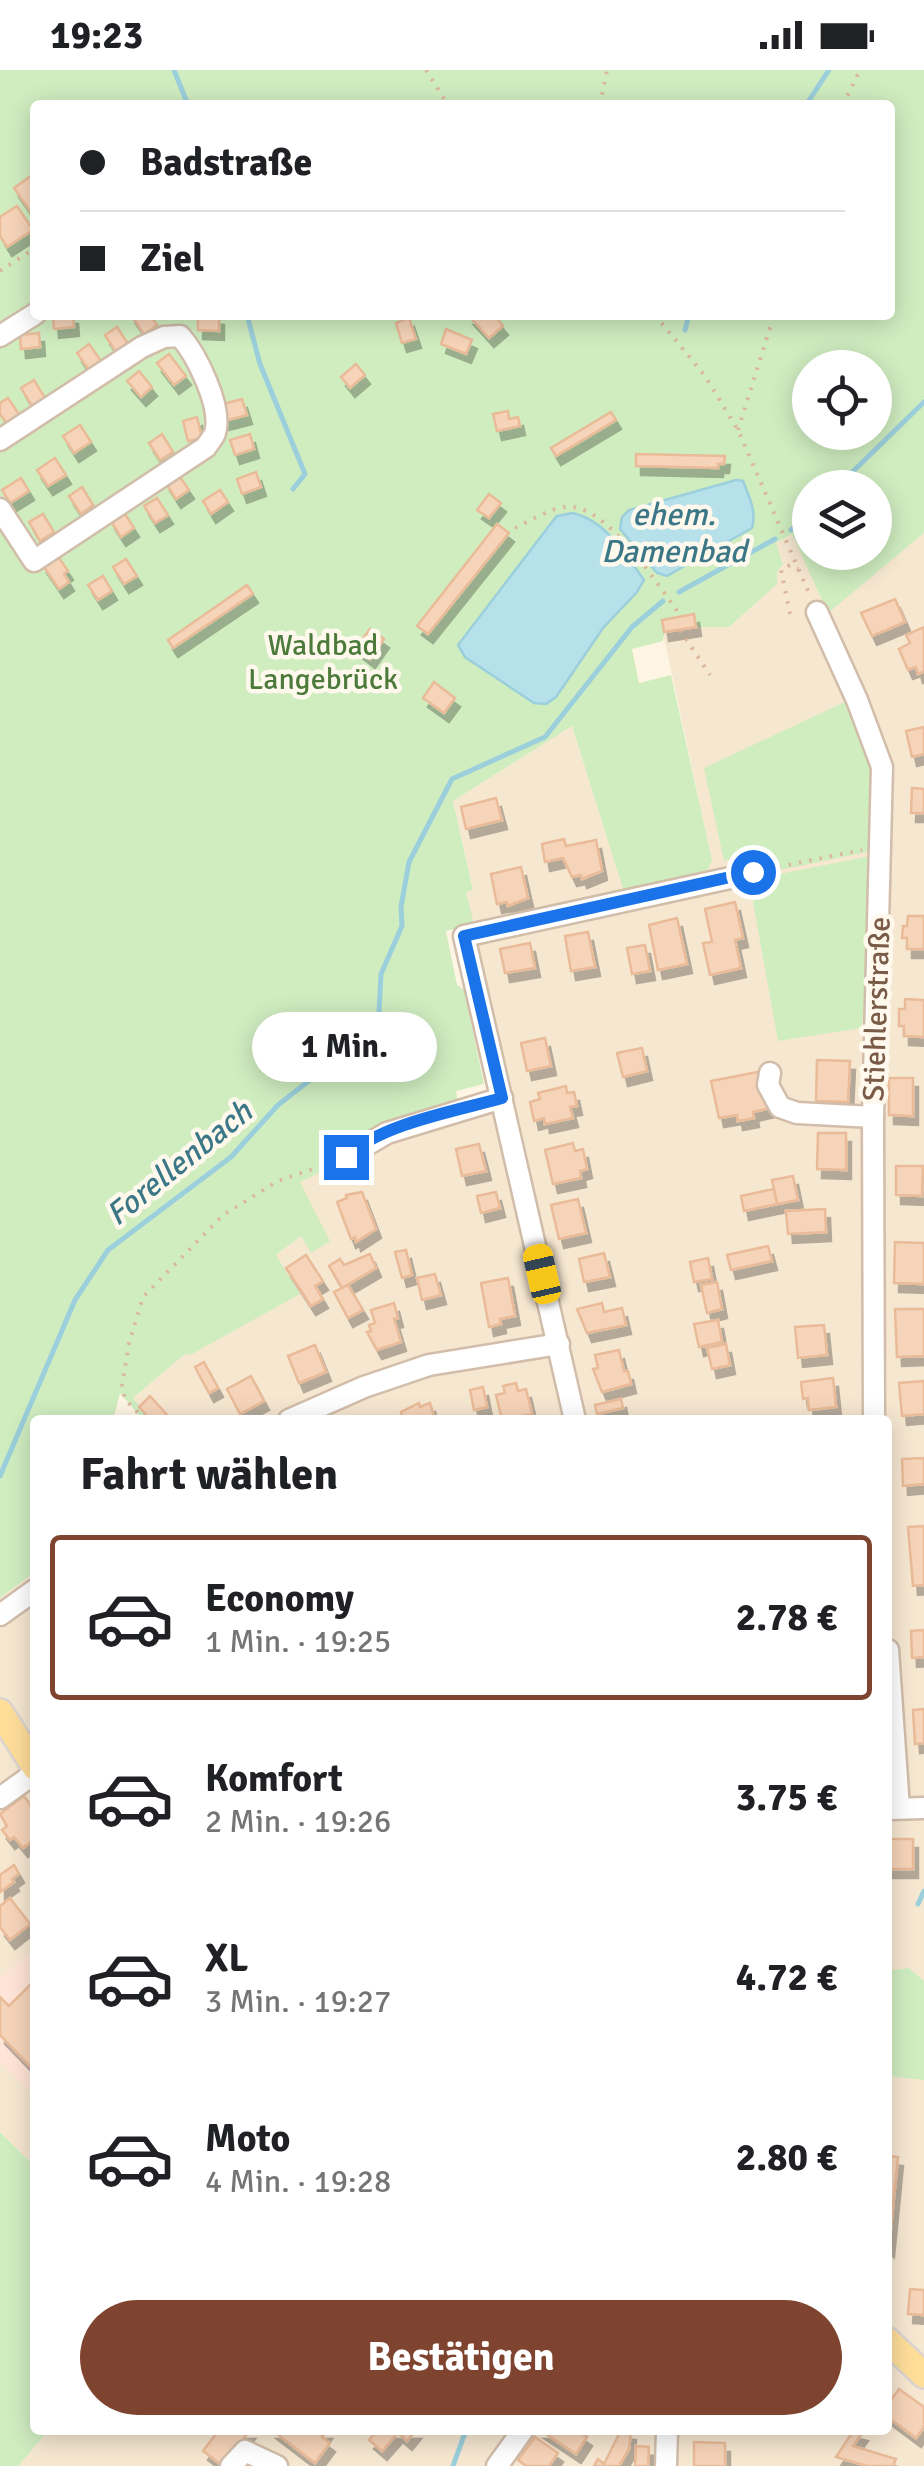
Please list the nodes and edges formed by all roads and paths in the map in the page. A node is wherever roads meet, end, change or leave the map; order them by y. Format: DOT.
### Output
graph roads {
  1 [pos="426,70"];
  2 [pos="607,70"];
  3 [pos="860,70"];
  4 [pos="445,100"];
  5 [pos="601,100"];
  6 [pos="845,100"];
  7 [pos="30,251"];
  8 [pos="1,269"];
  9 [pos="30,317"];
  10 [pos="659,320"];
  11 [pos="772,320"];
  12 [pos="0,336"];
  13 [pos="738,430"];
  14 [pos="0,440"];
  15 [pos="0,509"];
  16 [pos="516,528"];
  17 [pos="792,555"];
  18 [pos="792,566"];
  19 [pos="798,570"];
  20 [pos="816,612"];
  21 [pos="790,614"];
  22 [pos="678,617"];
  23 [pos="680,630"];
  24 [pos="710,675"];
  25 [pos="881,846"];
  26 [pos="753,872"];
  27 [pos="770,1073"];
  28 [pos="502,1098"];
  29 [pos="874,1117"];
  30 [pos="346,1157"];
  31 [pos="559,1344"];
  32 [pos="141,1415"];
  33 [pos="300,1415"];
  34 [pos="574,1415"];
  35 [pos="874,1415"];
  36 [pos="30,1593"];
  37 [pos="0,1614"];
  38 [pos="0,1712"];
  39 [pos="30,1762"];
  40 [pos="30,1774"];
  41 [pos="892,1776"];
  42 [pos="0,1798"];
  43 [pos="893,1808"];
  44 [pos="924,1808"];
  45 [pos="892,2344"];
  46 [pos="924,2375"];
  47 [pos="519,2435"];
  48 [pos="666,2435"];
  49 [pos="231,2466"];
  50 [pos="277,2466"];
  51 [pos="497,2466"];
  52 [pos="666,2466"];
  1 -- 4 [label="path"];
  2 -- 5 [label="path"];
  3 -- 6 [label="path"];
  7 -- 8 [label="path"];
  9 -- 12 [label="street"];
  10 -- 13 [label="path"];
  11 -- 13 [label="path"];
  13 -- 17 [label="path"];
  14 -- 15 [label="street"];
  16 -- 22 [label="path"];
  18 -- 21 [label="path"];
  19 -- 20 [label="path"];
  20 -- 25 [label="street, Stiehlerstraße"];
  23 -- 24 [label="path"];
  25 -- 26 [label="path"];
  25 -- 29 [label="street, Stiehlerstraße"];
  26 -- 28 [label="street"];
  27 -- 29 [label="street"];
  28 -- 30 [label="street"];
  28 -- 31 [label="street"];
  29 -- 35 [label="street, Stiehlerstraße"];
  30 -- 32 [label="path"];
  31 -- 33 [label="street"];
  31 -- 34 [label="street"];
  36 -- 37 [label="street"];
  38 -- 39 [label="main road"];
  40 -- 42 [label="street"];
  41 -- 43 [label="street"];
  43 -- 44 [label="street"];
  45 -- 46 [label="main road"];
  47 -- 51 [label="street"];
  48 -- 52 [label="street"];
  49 -- 50 [label="street"];
}
